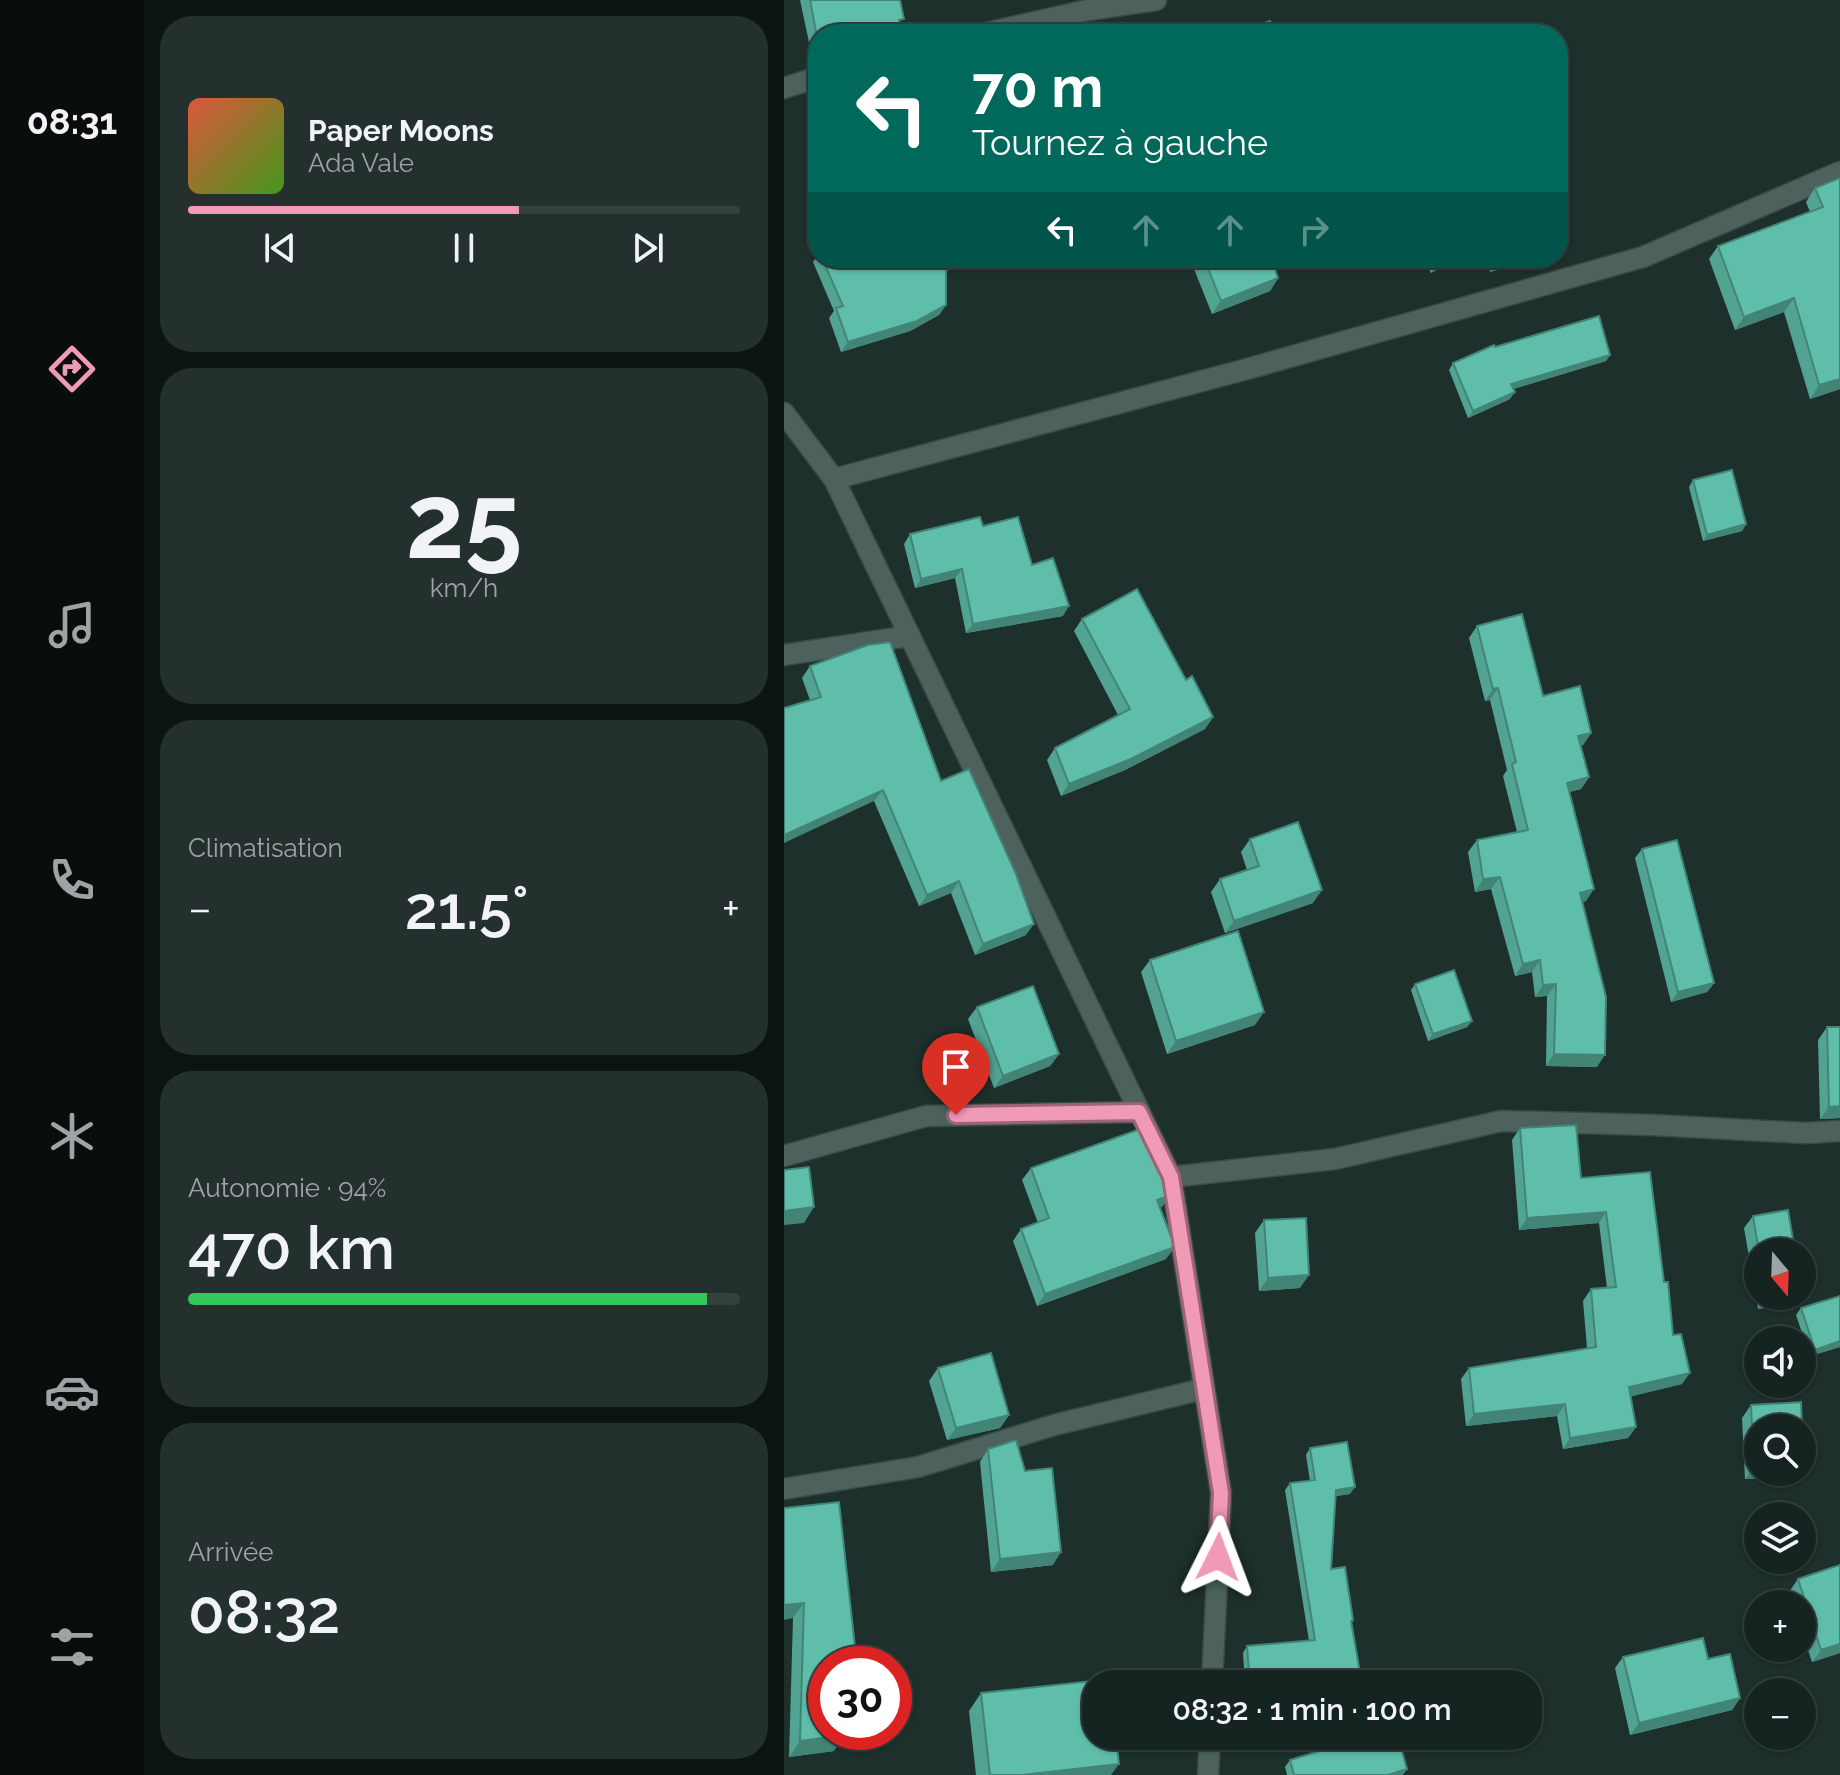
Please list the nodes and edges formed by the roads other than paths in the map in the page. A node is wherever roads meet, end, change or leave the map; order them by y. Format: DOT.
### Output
graph roads {
  1 [pos="1156,0"];
  2 [pos="1026,24"];
  3 [pos="808,80"];
  4 [pos="784,88"];
  5 [pos="1840,172"];
  6 [pos="784,413"];
  7 [pos="834,479"];
  8 [pos="909,636"];
  9 [pos="784,655"];
  10 [pos="1139,1112"];
  11 [pos="1840,1131"];
  12 [pos="784,1156"];
  13 [pos="1171,1177"];
  14 [pos="1203,1389"];
  15 [pos="784,1489"];
  16 [pos="1213,1670"];
  17 [pos="1209,1750"];
  18 [pos="1208,1775"];
  1 -- 2 [label="street"];
  3 -- 4 [label="street"];
  5 -- 7 [label="street"];
  6 -- 7 [label="street"];
  7 -- 8 [label="street"];
  8 -- 9 [label="street"];
  8 -- 10 [label="street"];
  10 -- 12 [label="street"];
  10 -- 13 [label="street"];
  11 -- 13 [label="street"];
  13 -- 14 [label="street"];
  14 -- 15 [label="street"];
  14 -- 16 [label="street"];
  17 -- 18 [label="street"];
}
